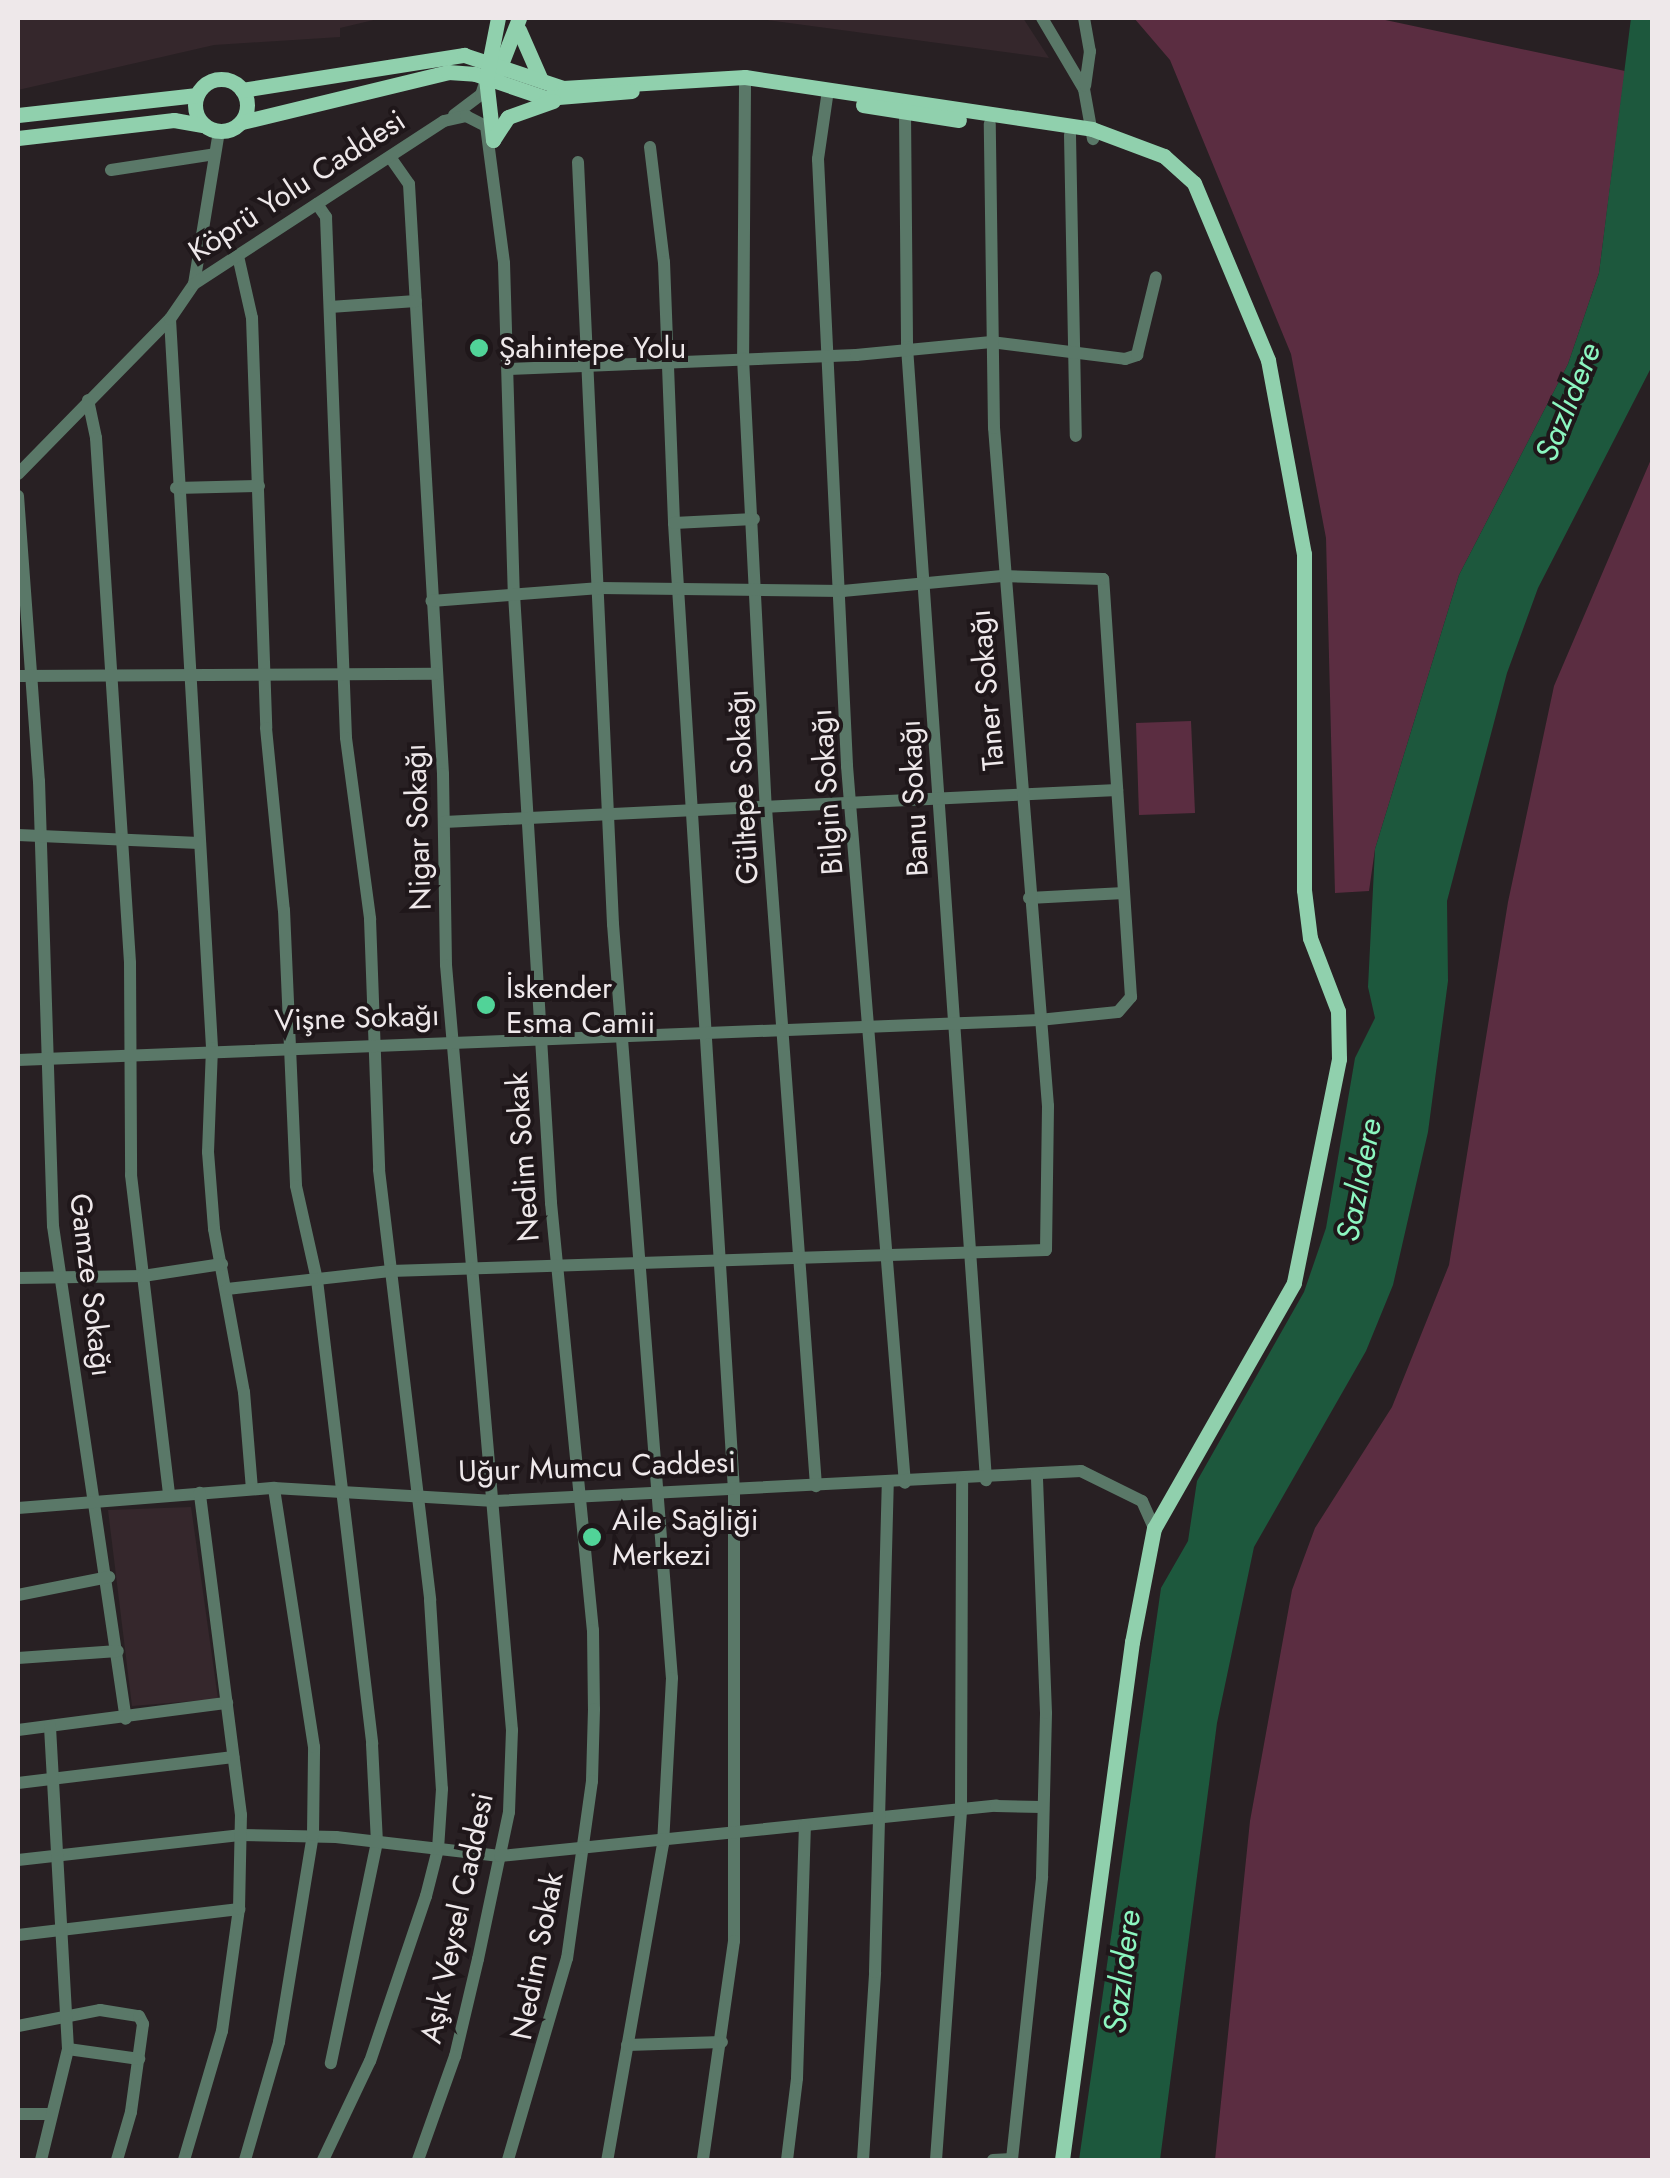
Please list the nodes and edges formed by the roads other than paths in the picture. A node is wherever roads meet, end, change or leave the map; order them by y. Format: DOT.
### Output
graph roads {
  1 [pos="1042,18"];
  2 [pos="1084,18"];
  3 [pos="519,22"];
  4 [pos="497,23"];
  5 [pos="442,55"];
  6 [pos="497,63"];
  7 [pos="486,79"];
  8 [pos="540,80"];
  9 [pos="744,86"];
  10 [pos="1084,89"];
  11 [pos="242,90"];
  12 [pos="197,95"];
  13 [pos="560,98"];
  14 [pos="827,98"];
  15 [pos="905,112"];
  16 [pos="18,116"];
  17 [pos="242,122"];
  18 [pos="438,124"];
  19 [pos="990,124"];
  20 [pos="211,128"];
  21 [pos="1092,134"];
  22 [pos="1070,135"];
  23 [pos="18,138"];
  24 [pos="492,140"];
  25 [pos="650,146"];
  26 [pos="215,154"];
  27 [pos="390,157"];
  28 [pos="578,162"];
  29 [pos="111,170"];
  30 [pos="318,204"];
  31 [pos="238,256"];
  32 [pos="1156,277"];
  33 [pos="194,284"];
  34 [pos="416,300"];
  35 [pos="330,308"];
  36 [pos="170,318"];
  37 [pos="992,342"];
  38 [pos="907,347"];
  39 [pos="1079,354"];
  40 [pos="825,356"];
  41 [pos="743,358"];
  42 [pos="670,361"];
  43 [pos="588,364"];
  44 [pos="508,368"];
  45 [pos="88,400"];
  46 [pos="1076,436"];
  47 [pos="18,474"];
  48 [pos="259,486"];
  49 [pos="176,488"];
  50 [pos="18,496"];
  51 [pos="754,520"];
  52 [pos="674,523"];
  53 [pos="1002,576"];
  54 [pos="678,587"];
  55 [pos="925,587"];
  56 [pos="600,588"];
  57 [pos="758,588"];
  58 [pos="843,591"];
  59 [pos="514,594"];
  60 [pos="432,601"];
  61 [pos="344,674"];
  62 [pos="437,674"];
  63 [pos="188,675"];
  64 [pos="264,675"];
  65 [pos="25,676"];
  66 [pos="110,676"];
  67 [pos="1117,790"];
  68 [pos="1020,792"];
  69 [pos="938,798"];
  70 [pos="851,805"];
  71 [pos="766,808"];
  72 [pos="692,815"];
  73 [pos="609,819"];
  74 [pos="527,820"];
  75 [pos="444,822"];
  76 [pos="18,835"];
  77 [pos="41,836"];
  78 [pos="121,836"];
  79 [pos="199,843"];
  80 [pos="1124,893"];
  81 [pos="1029,898"];
  82 [pos="1039,1020"];
  83 [pos="954,1023"];
  84 [pos="868,1026"];
  85 [pos="784,1029"];
  86 [pos="706,1032"];
  87 [pos="624,1034"];
  88 [pos="540,1037"];
  89 [pos="452,1040"];
  90 [pos="372,1043"];
  91 [pos="289,1046"];
  92 [pos="212,1048"];
  93 [pos="129,1052"];
  94 [pos="49,1054"];
  95 [pos="18,1060"];
  96 [pos="970,1250"];
  97 [pos="884,1258"];
  98 [pos="799,1260"];
  99 [pos="222,1264"];
  100 [pos="640,1265"];
  101 [pos="720,1265"];
  102 [pos="476,1268"];
  103 [pos="556,1270"];
  104 [pos="390,1271"];
  105 [pos="143,1276"];
  106 [pos="18,1278"];
  107 [pos="317,1280"];
  108 [pos="61,1281"];
  109 [pos="228,1290"];
  110 [pos="1037,1474"];
  111 [pos="962,1480"];
  112 [pos="986,1480"];
  113 [pos="905,1482"];
  114 [pos="888,1483"];
  115 [pos="816,1486"];
  116 [pos="274,1488"];
  117 [pos="734,1488"];
  118 [pos="342,1489"];
  119 [pos="252,1490"];
  120 [pos="660,1491"];
  121 [pos="200,1493"];
  122 [pos="169,1495"];
  123 [pos="415,1495"];
  124 [pos="575,1496"];
  125 [pos="99,1500"];
  126 [pos="495,1501"];
  127 [pos="18,1508"];
  128 [pos="1154,1528"];
  129 [pos="108,1577"];
  130 [pos="18,1595"];
  131 [pos="118,1651"];
  132 [pos="18,1658"];
  133 [pos="226,1704"];
  134 [pos="126,1719"];
  135 [pos="50,1728"];
  136 [pos="18,1730"];
  137 [pos="234,1757"];
  138 [pos="52,1778"];
  139 [pos="18,1783"];
  140 [pos="1042,1807"];
  141 [pos="961,1809"];
  142 [pos="879,1817"];
  143 [pos="805,1825"];
  144 [pos="240,1834"];
  145 [pos="734,1834"];
  146 [pos="313,1836"];
  147 [pos="378,1842"];
  148 [pos="662,1844"];
  149 [pos="438,1849"];
  150 [pos="582,1851"];
  151 [pos="56,1854"];
  152 [pos="500,1856"];
  153 [pos="18,1860"];
  154 [pos="239,1909"];
  155 [pos="62,1930"];
  156 [pos="18,1935"];
  157 [pos="68,2016"];
  158 [pos="18,2026"];
  159 [pos="722,2042"];
  160 [pos="628,2045"];
  161 [pos="68,2049"];
  162 [pos="138,2059"];
  163 [pos="331,2062"];
  164 [pos="18,2114"];
  165 [pos="50,2114"];
  166 [pos="41,2160"];
  167 [pos="117,2160"];
  168 [pos="184,2160"];
  169 [pos="245,2160"];
  170 [pos="323,2160"];
  171 [pos="418,2160"];
  172 [pos="508,2160"];
  173 [pos="607,2160"];
  174 [pos="703,2160"];
  175 [pos="787,2160"];
  176 [pos="863,2160"];
  177 [pos="936,2160"];
  178 [pos="993,2160"];
  179 [pos="1013,2160"];
  180 [pos="1062,2160"];
  1 -- 10 [label="street"];
  2 -- 10 [label="street"];
  3 -- 6 [label="main road"];
  3 -- 8 [label="main road"];
  4 -- 5 [label="main road"];
  4 -- 6 [label="main road"];
  5 -- 6 [label="main road"];
  5 -- 11 [label="main road"];
  6 -- 7 [label="main road"];
  6 -- 8 [label="main road"];
  7 -- 13 [label="main road"];
  7 -- 17 [label="main road"];
  7 -- 18 [label="street"];
  7 -- 24 [label="main road"];
  8 -- 21 [label="main road"];
  9 -- 13 [label="main road"];
  9 -- 14 [label="main road"];
  9 -- 41 [label="street, Gültepe Sokağı"];
  10 -- 21 [label="street"];
  11 -- 12 [label="main road"];
  11 -- 17 [label="main road"];
  12 -- 16 [label="main road"];
  12 -- 20 [label="main road"];
  13 -- 24 [label="main road"];
  14 -- 15 [label="main road"];
  14 -- 40 [label="street, Bilgin Sokağı"];
  15 -- 19 [label="main road"];
  15 -- 38 [label="street, Banu Sokağı"];
  17 -- 20 [label="main road"];
  18 -- 24 [label="street, Köprü Yolu Caddesi"];
  18 -- 27 [label="street, Köprü Yolu Caddesi"];
  19 -- 22 [label="main road"];
  19 -- 37 [label="street, Taner Sokağı"];
  20 -- 23 [label="main road"];
  20 -- 26 [label="street"];
  21 -- 22 [label="main road"];
  21 -- 128 [label="main road"];
  22 -- 39 [label="street"];
  24 -- 44 [label="street, Nedim Sokak"];
  25 -- 42 [label="street"];
  26 -- 29 [label="street"];
  26 -- 33 [label="street"];
  27 -- 30 [label="street, Köprü Yolu Caddesi"];
  27 -- 34 [label="street, Nigar Sokağı"];
  28 -- 43 [label="street"];
  30 -- 31 [label="street, Köprü Yolu Caddesi"];
  30 -- 35 [label="street"];
  31 -- 33 [label="street, Köprü Yolu Caddesi"];
  31 -- 48 [label="street"];
  32 -- 39 [label="street"];
  33 -- 36 [label="street, Köprü Yolu Caddesi"];
  34 -- 35 [label="street"];
  34 -- 60 [label="street, Nigar Sokağı"];
  35 -- 61 [label="street"];
  36 -- 45 [label="street, Köprü Yolu Caddesi"];
  36 -- 49 [label="street"];
  37 -- 38 [label="street"];
  37 -- 39 [label="street"];
  37 -- 53 [label="street, Taner Sokağı"];
  38 -- 40 [label="street"];
  38 -- 55 [label="street, Banu Sokağı"];
  39 -- 46 [label="street"];
  40 -- 41 [label="street"];
  40 -- 58 [label="street, Bilgin Sokağı"];
  41 -- 42 [label="street"];
  41 -- 51 [label="street, Gültepe Sokağı"];
  42 -- 43 [label="street"];
  42 -- 52 [label="street"];
  43 -- 44 [label="street"];
  43 -- 56 [label="street"];
  44 -- 59 [label="street, Nedim Sokak"];
  45 -- 47 [label="street, Köprü Yolu Caddesi"];
  45 -- 66 [label="street"];
  48 -- 49 [label="street"];
  48 -- 64 [label="street"];
  49 -- 63 [label="street"];
  50 -- 65 [label="street, Gamze Sokağı"];
  51 -- 52 [label="street"];
  51 -- 57 [label="street, Gültepe Sokağı"];
  52 -- 54 [label="street"];
  53 -- 55 [label="street"];
  53 -- 67 [label="street"];
  53 -- 68 [label="street, Taner Sokağı"];
  54 -- 56 [label="street"];
  54 -- 57 [label="street"];
  54 -- 72 [label="street"];
  55 -- 58 [label="street"];
  55 -- 69 [label="street, Banu Sokağı"];
  56 -- 59 [label="street"];
  56 -- 73 [label="street"];
  57 -- 58 [label="street"];
  57 -- 71 [label="street, Gültepe Sokağı"];
  58 -- 70 [label="street, Bilgin Sokağı"];
  59 -- 60 [label="street"];
  59 -- 74 [label="street, Nedim Sokak"];
  60 -- 62 [label="street, Nigar Sokağı"];
  61 -- 62 [label="street"];
  61 -- 64 [label="street"];
  61 -- 90 [label="street"];
  62 -- 75 [label="street, Nigar Sokağı"];
  63 -- 64 [label="street"];
  63 -- 66 [label="street"];
  63 -- 79 [label="street"];
  64 -- 91 [label="street"];
  65 -- 66 [label="street"];
  65 -- 77 [label="street, Gamze Sokağı"];
  66 -- 78 [label="street"];
  67 -- 68 [label="street"];
  67 -- 80 [label="street"];
  68 -- 69 [label="street"];
  68 -- 81 [label="street, Taner Sokağı"];
  69 -- 70 [label="street"];
  69 -- 83 [label="street, Banu Sokağı"];
  70 -- 71 [label="street"];
  70 -- 84 [label="street, Bilgin Sokağı"];
  71 -- 72 [label="street"];
  71 -- 85 [label="street, Gültepe Sokağı"];
  72 -- 73 [label="street"];
  72 -- 86 [label="street"];
  73 -- 74 [label="street"];
  73 -- 87 [label="street"];
  74 -- 75 [label="street"];
  74 -- 88 [label="street, Nedim Sokak"];
  75 -- 89 [label="street, Nigar Sokağı"];
  76 -- 77 [label="street"];
  77 -- 78 [label="street"];
  77 -- 94 [label="street, Gamze Sokağı"];
  78 -- 79 [label="street"];
  78 -- 93 [label="street"];
  79 -- 92 [label="street"];
  80 -- 81 [label="street"];
  80 -- 82 [label="street, Vişne Sokağı"];
  81 -- 82 [label="street, Taner Sokağı"];
  82 -- 83 [label="street, Vişne Sokağı"];
  82 -- 96 [label="street, Taner Sokağı"];
  83 -- 84 [label="street, Vişne Sokağı"];
  83 -- 96 [label="street, Banu Sokağı"];
  84 -- 85 [label="street, Vişne Sokağı"];
  84 -- 97 [label="street, Bilgin Sokağı"];
  85 -- 86 [label="street, Vişne Sokağı"];
  85 -- 98 [label="street, Gültepe Sokağı"];
  86 -- 87 [label="street, Vişne Sokağı"];
  86 -- 101 [label="street"];
  87 -- 88 [label="street, Vişne Sokağı"];
  87 -- 100 [label="street"];
  88 -- 89 [label="street, Vişne Sokağı"];
  88 -- 103 [label="street, Nedim Sokak"];
  89 -- 90 [label="street, Vişne Sokağı"];
  89 -- 102 [label="street, Nigar Sokağı"];
  90 -- 91 [label="street, Vişne Sokağı"];
  90 -- 104 [label="street"];
  91 -- 92 [label="street, Vişne Sokağı"];
  91 -- 107 [label="street"];
  92 -- 93 [label="street, Vişne Sokağı"];
  92 -- 99 [label="street"];
  93 -- 94 [label="street, Vişne Sokağı"];
  93 -- 105 [label="street"];
  94 -- 95 [label="street, Vişne Sokağı"];
  94 -- 108 [label="street, Gamze Sokağı"];
  96 -- 97 [label="street"];
  96 -- 112 [label="street, Banu Sokağı"];
  97 -- 98 [label="street"];
  97 -- 113 [label="street, Bilgin Sokağı"];
  98 -- 101 [label="street"];
  98 -- 115 [label="street, Gültepe Sokağı"];
  99 -- 105 [label="street"];
  99 -- 109 [label="street"];
  100 -- 101 [label="street"];
  100 -- 103 [label="street"];
  100 -- 120 [label="street"];
  101 -- 117 [label="street"];
  102 -- 103 [label="street"];
  102 -- 104 [label="street"];
  102 -- 126 [label="street, Nigar Sokağı"];
  103 -- 124 [label="street, Nedim Sokak"];
  104 -- 107 [label="street"];
  104 -- 123 [label="street"];
  105 -- 108 [label="street"];
  105 -- 122 [label="street"];
  106 -- 108 [label="street"];
  107 -- 109 [label="street"];
  107 -- 118 [label="street"];
  108 -- 125 [label="street, Gamze Sokağı"];
  109 -- 119 [label="street"];
  110 -- 112 [label="street, Uğur Mumcu Caddesi"];
  110 -- 128 [label="street, Uğur Mumcu Caddesi"];
  110 -- 140 [label="street"];
  111 -- 112 [label="street, Uğur Mumcu Caddesi"];
  111 -- 113 [label="street, Uğur Mumcu Caddesi"];
  111 -- 141 [label="street"];
  113 -- 114 [label="street, Uğur Mumcu Caddesi"];
  114 -- 115 [label="street, Uğur Mumcu Caddesi"];
  114 -- 142 [label="street"];
  115 -- 117 [label="street, Uğur Mumcu Caddesi"];
  116 -- 118 [label="street, Uğur Mumcu Caddesi"];
  116 -- 119 [label="street, Uğur Mumcu Caddesi"];
  116 -- 146 [label="street"];
  117 -- 120 [label="street, Uğur Mumcu Caddesi"];
  117 -- 145 [label="street"];
  118 -- 123 [label="street, Uğur Mumcu Caddesi"];
  118 -- 147 [label="street"];
  119 -- 121 [label="street, Uğur Mumcu Caddesi"];
  120 -- 124 [label="street, Uğur Mumcu Caddesi"];
  120 -- 148 [label="street"];
  121 -- 122 [label="street, Uğur Mumcu Caddesi"];
  121 -- 133 [label="street"];
  122 -- 125 [label="street, Uğur Mumcu Caddesi"];
  123 -- 126 [label="street, Uğur Mumcu Caddesi"];
  123 -- 149 [label="street"];
  124 -- 126 [label="street, Uğur Mumcu Caddesi"];
  124 -- 150 [label="street, Nedim Sokak"];
  125 -- 127 [label="street, Uğur Mumcu Caddesi"];
  125 -- 129 [label="street, Gamze Sokağı"];
  126 -- 152 [label="street, Aşık Veysel Caddesi"];
  128 -- 180 [label="main road"];
  129 -- 130 [label="street"];
  129 -- 131 [label="street, Gamze Sokağı"];
  131 -- 132 [label="street"];
  131 -- 134 [label="street, Gamze Sokağı"];
  133 -- 134 [label="street"];
  133 -- 137 [label="street"];
  134 -- 135 [label="street"];
  135 -- 136 [label="street"];
  135 -- 138 [label="street"];
  137 -- 138 [label="street"];
  137 -- 144 [label="street"];
  138 -- 139 [label="street"];
  138 -- 151 [label="street"];
  140 -- 141 [label="street"];
  140 -- 179 [label="street"];
  141 -- 142 [label="street"];
  141 -- 177 [label="street"];
  142 -- 143 [label="street"];
  142 -- 176 [label="street"];
  143 -- 145 [label="street"];
  143 -- 175 [label="street"];
  144 -- 146 [label="street"];
  144 -- 151 [label="street"];
  144 -- 154 [label="street"];
  145 -- 148 [label="street"];
  145 -- 159 [label="street"];
  146 -- 147 [label="street"];
  146 -- 169 [label="street"];
  147 -- 149 [label="street"];
  147 -- 163 [label="street"];
  148 -- 150 [label="street"];
  148 -- 160 [label="street"];
  149 -- 152 [label="street"];
  149 -- 170 [label="street"];
  150 -- 152 [label="street"];
  150 -- 172 [label="street, Nedim Sokak"];
  151 -- 153 [label="street"];
  151 -- 155 [label="street"];
  152 -- 171 [label="street, Aşık Veysel Caddesi"];
  154 -- 155 [label="street"];
  154 -- 168 [label="street"];
  155 -- 156 [label="street"];
  155 -- 157 [label="street"];
  157 -- 158 [label="street"];
  157 -- 161 [label="street"];
  157 -- 162 [label="street"];
  159 -- 160 [label="street"];
  159 -- 174 [label="street"];
  160 -- 173 [label="street"];
  161 -- 162 [label="street"];
  161 -- 165 [label="street"];
  162 -- 167 [label="street"];
  164 -- 165 [label="street"];
  165 -- 166 [label="street"];
  178 -- 179 [label="street"];
}
